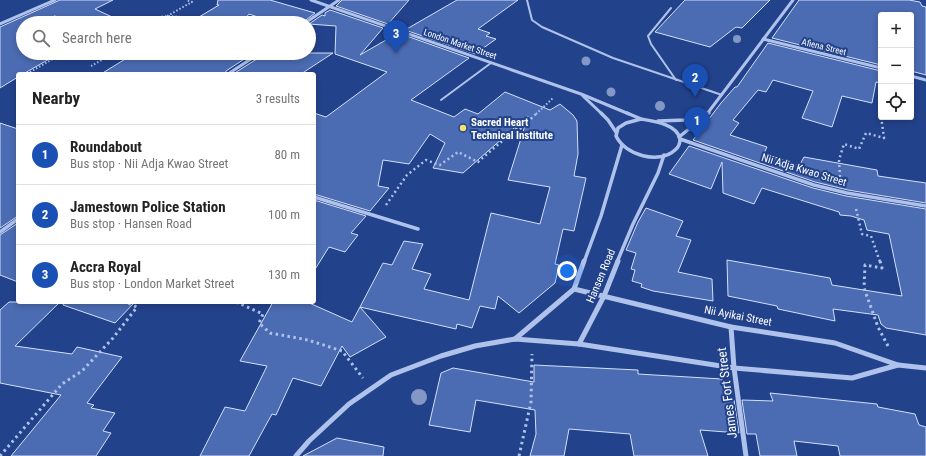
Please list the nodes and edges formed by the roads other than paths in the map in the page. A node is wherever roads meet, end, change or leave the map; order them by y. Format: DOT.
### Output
graph roads {
  1 [pos="55,0"];
  2 [pos="311,0"];
  3 [pos="339,0"];
  4 [pos="527,0"];
  5 [pos="793,0"];
  6 [pos="330,6"];
  7 [pos="671,8"];
  8 [pos="19,16"];
  9 [pos="315,16"];
  10 [pos="16,17"];
  11 [pos="0,24"];
  12 [pos="763,39"];
  13 [pos="249,60"];
  14 [pos="491,64"];
  15 [pos="878,67"];
  16 [pos="231,72"];
  17 [pos="914,77"];
  18 [pos="676,80"];
  19 [pos="926,80"];
  20 [pos="581,94"];
  21 [pos="722,95"];
  22 [pos="441,100"];
  23 [pos="710,112"];
  24 [pos="641,119"];
  25 [pos="656,121"];
  26 [pos="616,132"];
  27 [pos="680,138"];
  28 [pos="622,145"];
  29 [pos="664,155"];
  30 [pos="316,198"];
  31 [pos="926,206"];
  32 [pos="16,220"];
  33 [pos="418,228"];
  34 [pos="0,232"];
  35 [pos="574,289"];
  36 [pos="604,296"];
  37 [pos="731,326"];
  38 [pos="515,339"];
  39 [pos="578,344"];
  40 [pos="898,365"];
  41 [pos="734,368"];
  42 [pos="926,368"];
  43 [pos="296,456"];
  44 [pos="746,456"];
  1 -- 8 [label="street"];
  2 -- 6 [label="street, London Market Street"];
  3 -- 6 [label="street"];
  4 -- 18 [label="lane"];
  5 -- 12 [label="street"];
  6 -- 9 [label="street"];
  6 -- 14 [label="street, London Market Street"];
  7 -- 18 [label="lane"];
  10 -- 11 [label="street"];
  12 -- 15 [label="street, Afiena Street"];
  12 -- 21 [label="street"];
  13 -- 16 [label="street"];
  14 -- 20 [label="street, London Market Street"];
  14 -- 22 [label="lane"];
  17 -- 19 [label="street"];
  18 -- 21 [label="lane"];
  20 -- 24 [label="street, London Market Street"];
  20 -- 26 [label="street, London Market Street"];
  21 -- 23 [label="street"];
  23 -- 25 [label="street"];
  23 -- 27 [label="street"];
  24 -- 25 [label="street"];
  24 -- 26 [label="street"];
  25 -- 27 [label="street"];
  26 -- 28 [label="street"];
  27 -- 29 [label="street"];
  27 -- 31 [label="street, Nii Adja Kwao Street"];
  28 -- 29 [label="street"];
  28 -- 35 [label="street, Hansen Road"];
  29 -- 36 [label="street, Hansen Road"];
  30 -- 33 [label="street"];
  32 -- 34 [label="street"];
  35 -- 36 [label="street, Nii Ayikai Street"];
  35 -- 38 [label="street, Hansen Road"];
  36 -- 37 [label="street, Nii Ayikai Street"];
  36 -- 39 [label="street, Hansen Road"];
  37 -- 40 [label="street, Nii Ayikai Street"];
  37 -- 41 [label="street, James Fort Street"];
  38 -- 39 [label="street"];
  38 -- 43 [label="street"];
  39 -- 41 [label="street, Nii Ayikai Street"];
  40 -- 41 [label="street, Nii Ayikai Street"];
  40 -- 42 [label="street, Nii Ayikai Street"];
  41 -- 44 [label="street, James Fort Street"];
}
